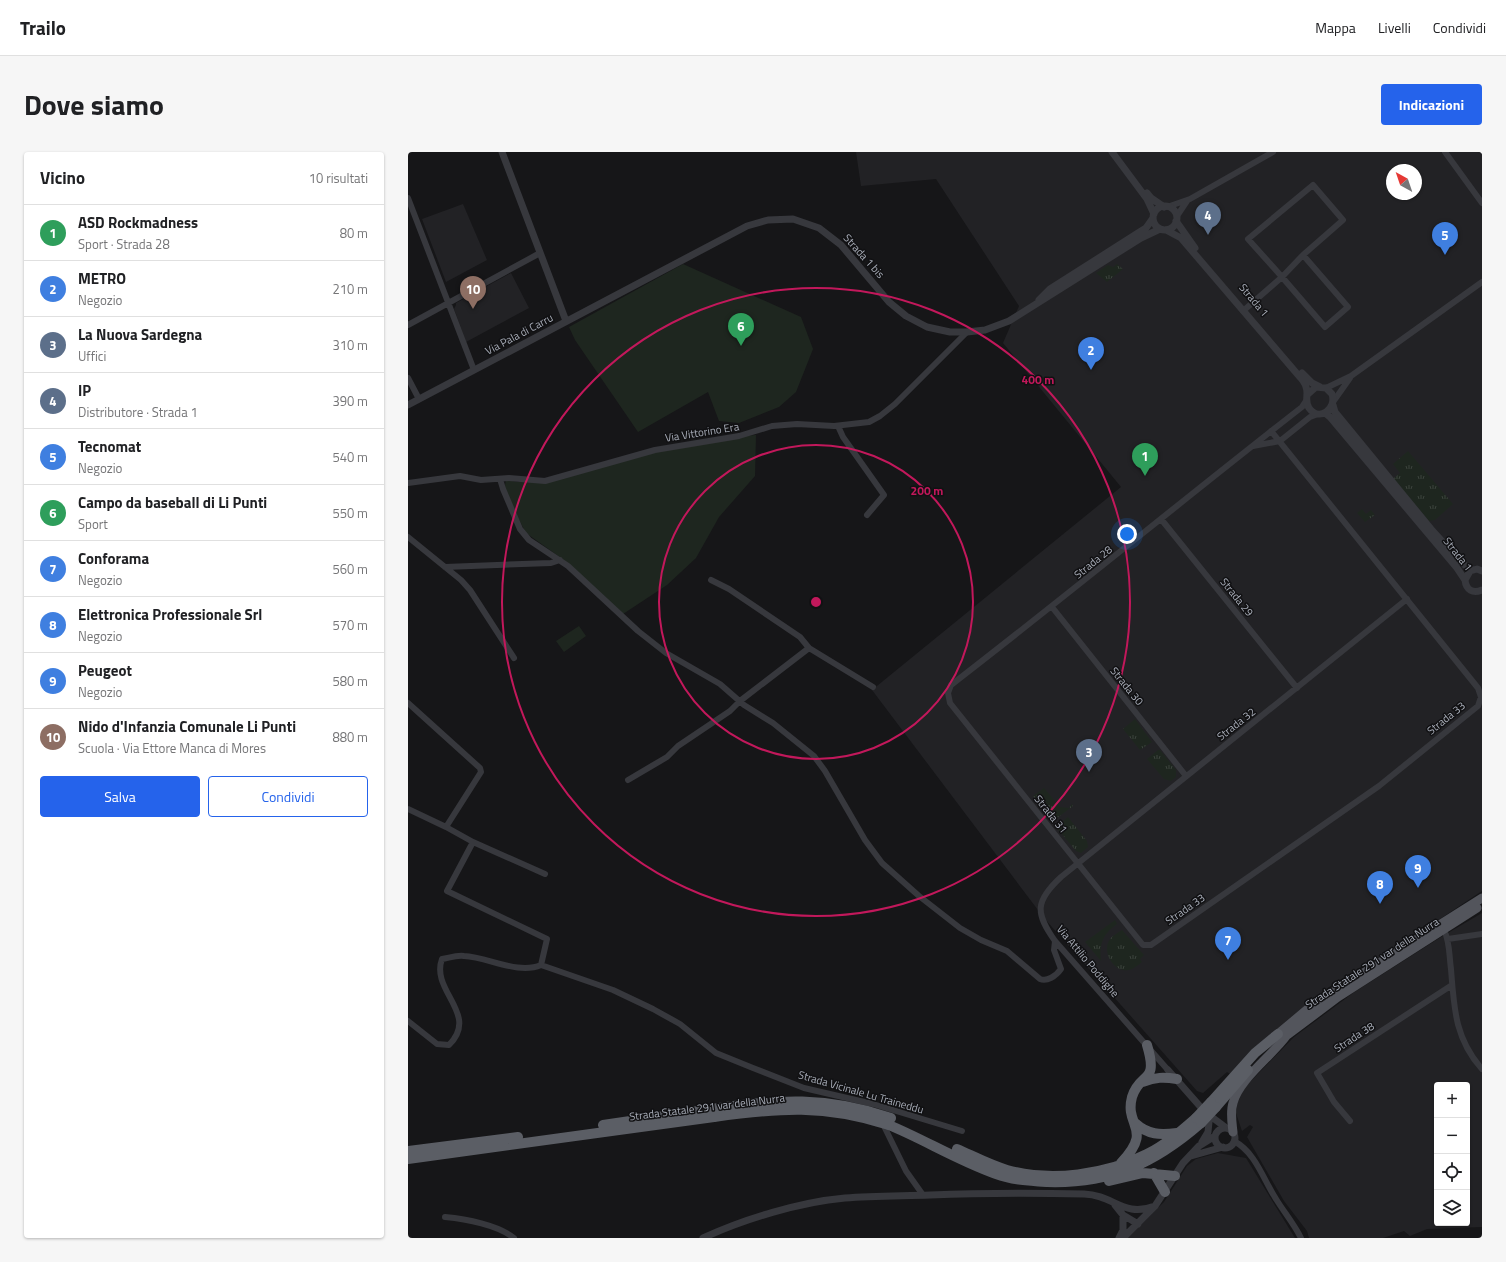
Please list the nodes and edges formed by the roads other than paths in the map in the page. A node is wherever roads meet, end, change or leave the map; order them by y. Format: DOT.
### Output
graph roads {
  1 [pos="502,152"];
  2 [pos="1112,152"];
  3 [pos="1117,152"];
  4 [pos="1273,152"];
  5 [pos="1445,152"];
  6 [pos="408,198"];
  7 [pos="1190,199"];
  8 [pos="1482,203"];
  9 [pos="1165,207"];
  10 [pos="1154,216"];
  11 [pos="1177,219"];
  12 [pos="1163,230"];
  13 [pos="540,254"];
  14 [pos="1303,255"];
  15 [pos="1282,277"];
  16 [pos="1482,282"];
  17 [pos="448,303"];
  18 [pos="1033,305"];
  19 [pos="1245,309"];
  20 [pos="566,322"];
  21 [pos="408,325"];
  22 [pos="967,332"];
  23 [pos="474,370"];
  24 [pos="1351,376"];
  25 [pos="408,378"];
  26 [pos="1323,388"];
  27 [pos="1307,398"];
  28 [pos="419,399"];
  29 [pos="1333,403"];
  30 [pos="408,405"];
  31 [pos="1321,413"];
  32 [pos="838,426"];
  33 [pos="1271,431"];
  34 [pos="1280,441"];
  35 [pos="1252,446"];
  36 [pos="500,479"];
  37 [pos="408,483"];
  38 [pos="867,515"];
  39 [pos="1161,519"];
  40 [pos="408,537"];
  41 [pos="560,560"];
  42 [pos="445,567"];
  43 [pos="1479,570"];
  44 [pos="711,580"];
  45 [pos="1465,580"];
  46 [pos="1479,591"];
  47 [pos="1482,597"];
  48 [pos="1407,599"];
  49 [pos="1052,607"];
  50 [pos="809,648"];
  51 [pos="514,658"];
  52 [pos="873,688"];
  53 [pos="1297,688"];
  54 [pos="948,693"];
  55 [pos="740,701"];
  56 [pos="408,703"];
  57 [pos="1186,776"];
  58 [pos="628,780"];
  59 [pos="408,809"];
  60 [pos="446,827"];
  61 [pos="473,842"];
  62 [pos="1078,864"];
  63 [pos="545,874"];
  64 [pos="1482,898"];
  65 [pos="1482,906"];
  66 [pos="1444,930"];
  67 [pos="1482,934"];
  68 [pos="1448,939"];
  69 [pos="1055,941"];
  70 [pos="1143,945"];
  71 [pos="541,964"];
  72 [pos="1452,985"];
  73 [pos="408,1021"];
  74 [pos="1282,1036"];
  75 [pos="1147,1045"];
  76 [pos="1482,1069"];
  77 [pos="1168,1070"];
  78 [pos="1149,1075"];
  79 [pos="1176,1079"];
  80 [pos="1142,1083"];
  81 [pos="873,1104"];
  82 [pos="1205,1112"];
  83 [pos="713,1113"];
  84 [pos="890,1121"];
  85 [pos="1202,1121"];
  86 [pos="1350,1121"];
  87 [pos="1135,1123"];
  88 [pos="1229,1130"];
  89 [pos="962,1131"];
  90 [pos="1179,1133"];
  91 [pos="1215,1135"];
  92 [pos="1234,1141"];
  93 [pos="1199,1146"];
  94 [pos="1223,1148"];
  95 [pos="408,1151"];
  96 [pos="1191,1156"];
  97 [pos="408,1159"];
  98 [pos="1120,1164"];
  99 [pos="1154,1173"];
  100 [pos="1175,1176"];
  101 [pos="1088,1181"];
  102 [pos="1165,1192"];
  103 [pos="923,1196"];
  104 [pos="1155,1206"];
  105 [pos="1123,1212"];
  106 [pos="445,1217"];
  107 [pos="1138,1224"];
  108 [pos="514,1238"];
  109 [pos="703,1238"];
  110 [pos="1119,1238"];
  111 [pos="1123,1238"];
  112 [pos="1301,1238"];
  1 -- 13 [label="street, Via Pala di Carru"];
  2 -- 10 [label="street"];
  3 -- 9 [label="street"];
  4 -- 7 [label="street"];
  5 -- 8 [label="street"];
  6 -- 17 [label="street"];
  7 -- 9 [label="street"];
  7 -- 11 [label="street"];
  9 -- 10 [label="street"];
  9 -- 11 [label="street"];
  10 -- 12 [label="street"];
  10 -- 18 [label="street, Strada 1 bis"];
  11 -- 12 [label="street"];
  11 -- 19 [label="street, Strada 1"];
  12 -- 18 [label="street, Strada 1 bis"];
  12 -- 19 [label="street, Strada 1"];
  13 -- 17 [label="street"];
  13 -- 20 [label="street, Via Pala di Carru"];
  14 -- 15 [label="street"];
  14 -- 15 [label="street"];
  14 -- 15 [label="street"];
  15 -- 19 [label="street"];
  16 -- 24 [label="street"];
  17 -- 21 [label="street"];
  17 -- 23 [label="street"];
  18 -- 22 [label="street, Strada 1 bis"];
  19 -- 26 [label="street, Strada 1"];
  19 -- 27 [label="street, Strada 1"];
  20 -- 22 [label="street, Strada 1 bis"];
  20 -- 23 [label="street, Via Pala di Carru"];
  22 -- 32 [label="street, Via Vittorino Era"];
  23 -- 28 [label="street, Via Pala di Carru"];
  24 -- 26 [label="street"];
  24 -- 29 [label="street"];
  25 -- 28 [label="street"];
  26 -- 27 [label="street"];
  26 -- 29 [label="street"];
  27 -- 31 [label="street"];
  27 -- 33 [label="street, Strada 28"];
  28 -- 30 [label="street, Via Pala di Carru"];
  29 -- 31 [label="street"];
  29 -- 43 [label="street, Strada 1"];
  31 -- 34 [label="street, Strada 28"];
  31 -- 45 [label="street, Strada 1"];
  32 -- 36 [label="street, Via Vittorino Era"];
  32 -- 38 [label="street"];
  33 -- 34 [label="street, Strada 33"];
  33 -- 35 [label="street, Strada 28"];
  34 -- 35 [label="street, Strada 28"];
  34 -- 48 [label="street, Strada 33"];
  35 -- 39 [label="street, Strada 28"];
  36 -- 37 [label="street, Via Vittorino Era"];
  36 -- 41 [label="street"];
  39 -- 49 [label="street, Strada 28"];
  39 -- 53 [label="street, Strada 29"];
  40 -- 42 [label="street"];
  41 -- 42 [label="street"];
  41 -- 55 [label="street"];
  42 -- 51 [label="street"];
  43 -- 45 [label="street"];
  44 -- 50 [label="street"];
  45 -- 46 [label="street, Strada 1"];
  46 -- 47 [label="street"];
  48 -- 53 [label="street, Strada 32"];
  48 -- 70 [label="street, Strada 33"];
  49 -- 54 [label="street, Strada 28"];
  49 -- 57 [label="street, Strada 30"];
  50 -- 52 [label="street"];
  50 -- 55 [label="street"];
  53 -- 57 [label="street, Strada 32"];
  54 -- 62 [label="street, Strada 31"];
  55 -- 58 [label="street"];
  55 -- 69 [label="street"];
  56 -- 60 [label="street"];
  57 -- 62 [label="street, Strada 32"];
  59 -- 60 [label="street"];
  60 -- 61 [label="street"];
  61 -- 63 [label="street"];
  61 -- 71 [label="street"];
  62 -- 69 [label="street, Via Attilio Poddighe"];
  62 -- 70 [label="street, Strada 31"];
  64 -- 74 [label="main road, Strada Statale 291 var della Nurra"];
  65 -- 66 [label="main road, Strada Statale 291 var della Nurra"];
  66 -- 68 [label="street"];
  66 -- 74 [label="main road, Strada Statale 291 var della Nurra"];
  67 -- 68 [label="street"];
  68 -- 72 [label="street"];
  69 -- 75 [label="street, Via Attilio Poddighe"];
  71 -- 73 [label="street"];
  71 -- 81 [label="street, Strada Vicinale Lu Traineddu"];
  72 -- 76 [label="street"];
  72 -- 86 [label="street, Strada 38"];
  74 -- 85 [label="highway, Strada Statale 291 var della Nurra, bridge"];
  74 -- 88 [label="main road"];
  75 -- 77 [label="street, Via Attilio Poddighe"];
  75 -- 78 [label="highway"];
  77 -- 78 [label="highway"];
  77 -- 79 [label="street"];
  78 -- 80 [label="highway"];
  79 -- 80 [label="highway"];
  79 -- 82 [label="street"];
  80 -- 87 [label="highway"];
  81 -- 89 [label="street, Strada Vicinale Lu Traineddu"];
  81 -- 103 [label="street"];
  82 -- 85 [label="street"];
  82 -- 88 [label="street"];
  83 -- 84 [label="highway, Strada Statale 291 var della Nurra, bridge"];
  83 -- 95 [label="highway, Strada Statale 291 var della Nurra"];
  83 -- 97 [label="highway, Strada Statale 291 var della Nurra"];
  84 -- 98 [label="highway, Strada Statale 291 var della Nurra"];
  84 -- 101 [label="highway, Strada Statale 291 var della Nurra"];
  85 -- 90 [label="highway, Strada Statale 291 var della Nurra"];
  85 -- 91 [label="street"];
  85 -- 93 [label="street"];
  85 -- 101 [label="highway, Strada Statale 291 var della Nurra"];
  87 -- 90 [label="highway"];
  87 -- 98 [label="highway"];
  88 -- 91 [label="street"];
  88 -- 92 [label="street"];
  90 -- 98 [label="highway, Strada Statale 291 var della Nurra"];
  91 -- 93 [label="street"];
  91 -- 94 [label="street"];
  92 -- 94 [label="street"];
  92 -- 112 [label="street"];
  93 -- 96 [label="street"];
  94 -- 96 [label="street"];
  96 -- 100 [label="street"];
  99 -- 100 [label="highway"];
  99 -- 101 [label="highway"];
  99 -- 102 [label="highway"];
  100 -- 102 [label="street"];
  102 -- 104 [label="street"];
  103 -- 105 [label="street"];
  103 -- 109 [label="street"];
  104 -- 105 [label="street"];
  104 -- 107 [label="street"];
  105 -- 107 [label="street"];
  105 -- 110 [label="street"];
  106 -- 108 [label="street"];
  107 -- 111 [label="street"];
}
